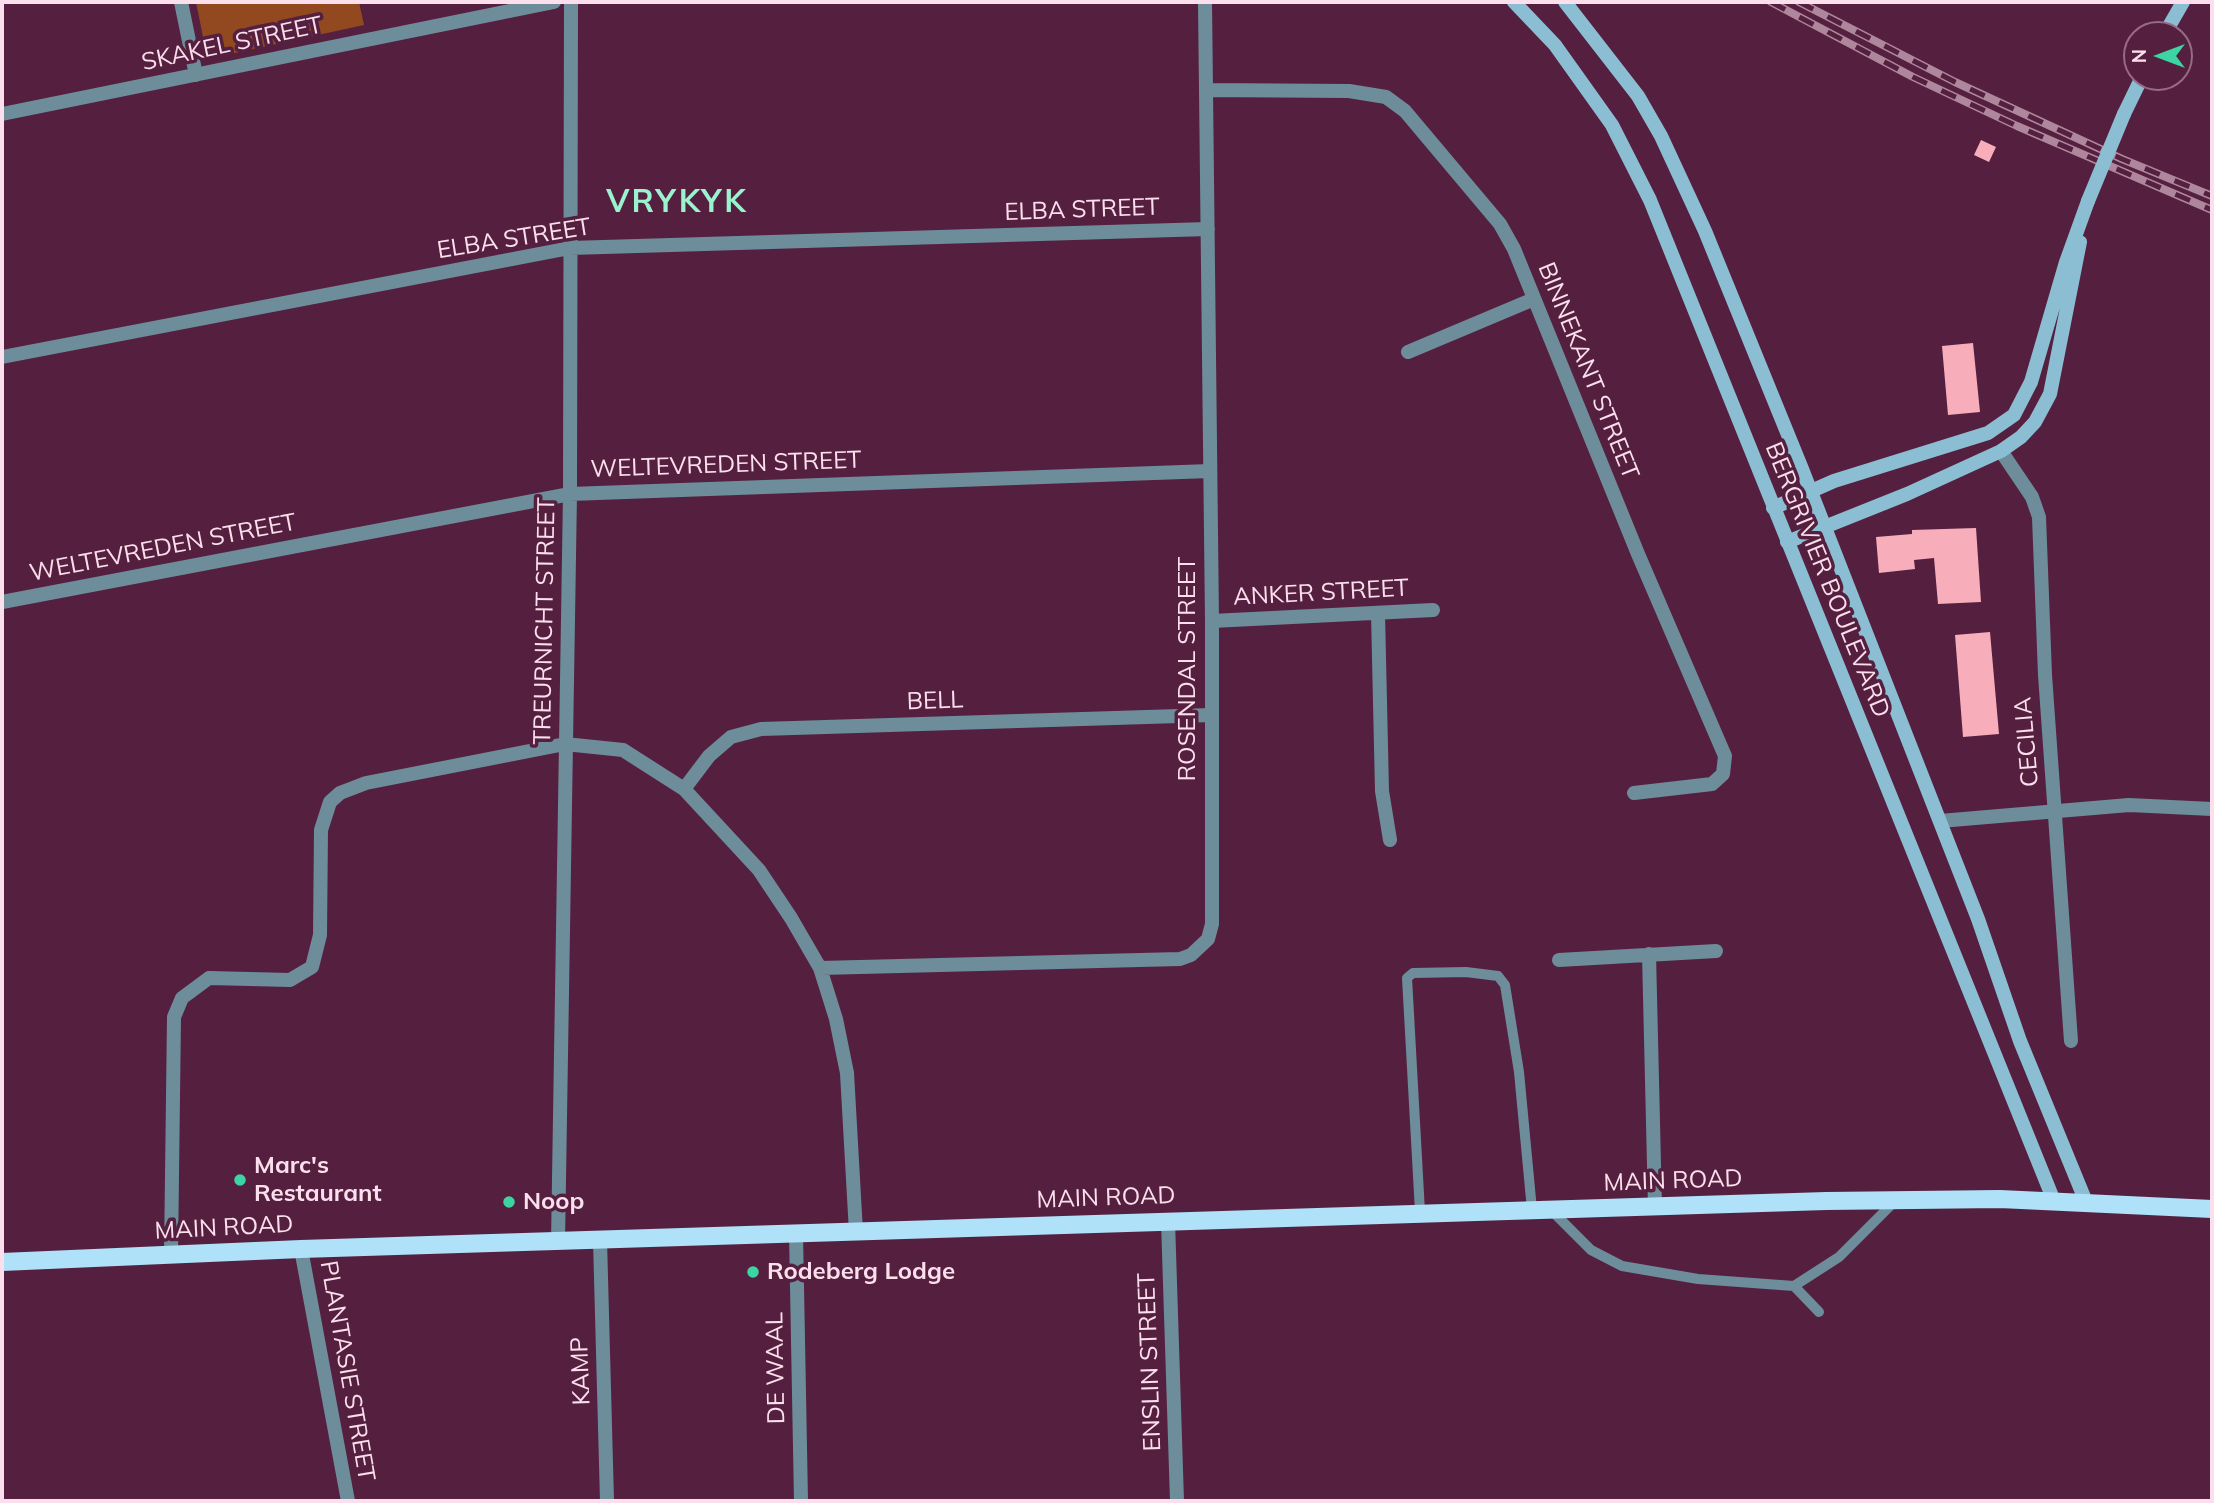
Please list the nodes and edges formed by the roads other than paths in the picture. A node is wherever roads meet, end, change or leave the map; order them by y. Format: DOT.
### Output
graph roads {
  1 [pos="181,2"];
  2 [pos="554,2"];
  3 [pos="571,2"];
  4 [pos="1205,2"];
  5 [pos="1514,2"];
  6 [pos="1565,2"];
  7 [pos="2183,2"];
  8 [pos="2172,21"];
  9 [pos="196,75"];
  10 [pos="1207,90"];
  11 [pos="2135,91"];
  12 [pos="2,114"];
  13 [pos="2083,220"];
  14 [pos="1208,229"];
  15 [pos="570,248"];
  16 [pos="1534,299"];
  17 [pos="1408,352"];
  18 [pos="2,357"];
  19 [pos="2001,451"];
  20 [pos="1210,471"];
  21 [pos="1811,492"];
  22 [pos="570,494"];
  23 [pos="1773,508"];
  24 [pos="1824,527"];
  25 [pos="1787,542"];
  26 [pos="2,602"];
  27 [pos="1433,610"];
  28 [pos="1378,613"];
  29 [pos="1212,621"];
  30 [pos="1211,715"];
  31 [pos="565,744"];
  32 [pos="684,789"];
  33 [pos="1634,793"];
  34 [pos="2056,809"];
  35 [pos="2212,809"];
  36 [pos="1940,821"];
  37 [pos="1390,840"];
  38 [pos="1716,951"];
  39 [pos="1649,954"];
  40 [pos="1559,960"];
  41 [pos="820,968"];
  42 [pos="2071,1041"];
  43 [pos="1896,1200"];
  44 [pos="2054,1201"];
  45 [pos="2086,1202"];
  46 [pos="1655,1207"];
  47 [pos="2212,1209"];
  48 [pos="1532,1210"];
  49 [pos="1551,1210"];
  50 [pos="1420,1212"];
  51 [pos="1168,1221"];
  52 [pos="856,1232"];
  53 [pos="796,1233"];
  54 [pos="600,1240"];
  55 [pos="558,1241"];
  56 [pos="301,1249"];
  57 [pos="171,1255"];
  58 [pos="2,1262"];
  59 [pos="1794,1286"];
  60 [pos="1819,1312"];
  61 [pos="348,1501"];
  62 [pos="607,1501"];
  63 [pos="801,1501"];
  64 [pos="1177,1501"];
  1 -- 9 [label="street"];
  2 -- 9 [label="street, SKAKEL STREET"];
  3 -- 15 [label="street, TREURNICHT STREET"];
  4 -- 10 [label="street, ROSENDAL STREET"];
  5 -- 23 [label="street, BERGRIVIER BOULEVARD"];
  6 -- 21 [label="street, BERGRIVIER BOULEVARD"];
  7 -- 8 [label="street"];
  9 -- 12 [label="street, SKAKEL STREET"];
  10 -- 14 [label="street, ROSENDAL STREET"];
  10 -- 16 [label="street, BINNEKANT STREET"];
  11 -- 13 [label="street, bridge"];
  13 -- 19 [label="street"];
  13 -- 21 [label="street"];
  14 -- 15 [label="street, ELBA STREET"];
  14 -- 20 [label="street, ROSENDAL STREET"];
  15 -- 18 [label="street, ELBA STREET"];
  15 -- 22 [label="street, TREURNICHT STREET"];
  16 -- 17 [label="street"];
  16 -- 33 [label="street, BINNEKANT STREET"];
  19 -- 24 [label="street"];
  19 -- 34 [label="street, CECILIA"];
  20 -- 22 [label="street, WELTEVREDEN STREET"];
  20 -- 29 [label="street, ROSENDAL STREET"];
  21 -- 23 [label="street"];
  21 -- 24 [label="street, BERGRIVIER BOULEVARD"];
  22 -- 26 [label="street, WELTEVREDEN STREET"];
  22 -- 31 [label="street, TREURNICHT STREET"];
  23 -- 25 [label="street, BERGRIVIER BOULEVARD"];
  24 -- 25 [label="street"];
  24 -- 36 [label="street, BERGRIVIER BOULEVARD"];
  25 -- 44 [label="street, BERGRIVIER BOULEVARD"];
  27 -- 28 [label="street, ANKER STREET"];
  28 -- 29 [label="street, ANKER STREET"];
  28 -- 37 [label="street"];
  29 -- 30 [label="street, ROSENDAL STREET"];
  30 -- 32 [label="street, BELL"];
  30 -- 41 [label="street, ROSENDAL STREET"];
  31 -- 32 [label="street"];
  31 -- 55 [label="street, TREURNICHT STREET"];
  31 -- 57 [label="street"];
  32 -- 41 [label="street"];
  34 -- 35 [label="street"];
  34 -- 36 [label="street"];
  34 -- 42 [label="street, CECILIA"];
  36 -- 45 [label="street, BERGRIVIER BOULEVARD"];
  38 -- 39 [label="street"];
  39 -- 40 [label="street"];
  39 -- 46 [label="street"];
  41 -- 52 [label="street"];
  43 -- 44 [label="main road, MAIN ROAD"];
  43 -- 46 [label="main road, MAIN ROAD"];
  43 -- 59 [label="lane"];
  44 -- 45 [label="main road, MAIN ROAD"];
  45 -- 47 [label="main road, MAIN ROAD"];
  46 -- 49 [label="main road, MAIN ROAD"];
  48 -- 49 [label="main road, MAIN ROAD"];
  48 -- 50 [label="main road, MAIN ROAD"];
  48 -- 50 [label="lane"];
  49 -- 59 [label="lane"];
  50 -- 51 [label="main road, MAIN ROAD"];
  51 -- 52 [label="main road, MAIN ROAD"];
  51 -- 64 [label="street, ENSLIN STREET"];
  52 -- 53 [label="main road, MAIN ROAD"];
  53 -- 54 [label="main road, MAIN ROAD"];
  53 -- 63 [label="street, DE WAAL"];
  54 -- 55 [label="main road, MAIN ROAD"];
  54 -- 62 [label="street, KAMP"];
  55 -- 56 [label="main road, MAIN ROAD"];
  56 -- 57 [label="main road, MAIN ROAD"];
  56 -- 61 [label="street, PLANTASIE STREET"];
  57 -- 58 [label="main road, MAIN ROAD"];
  59 -- 60 [label="lane"];
}
